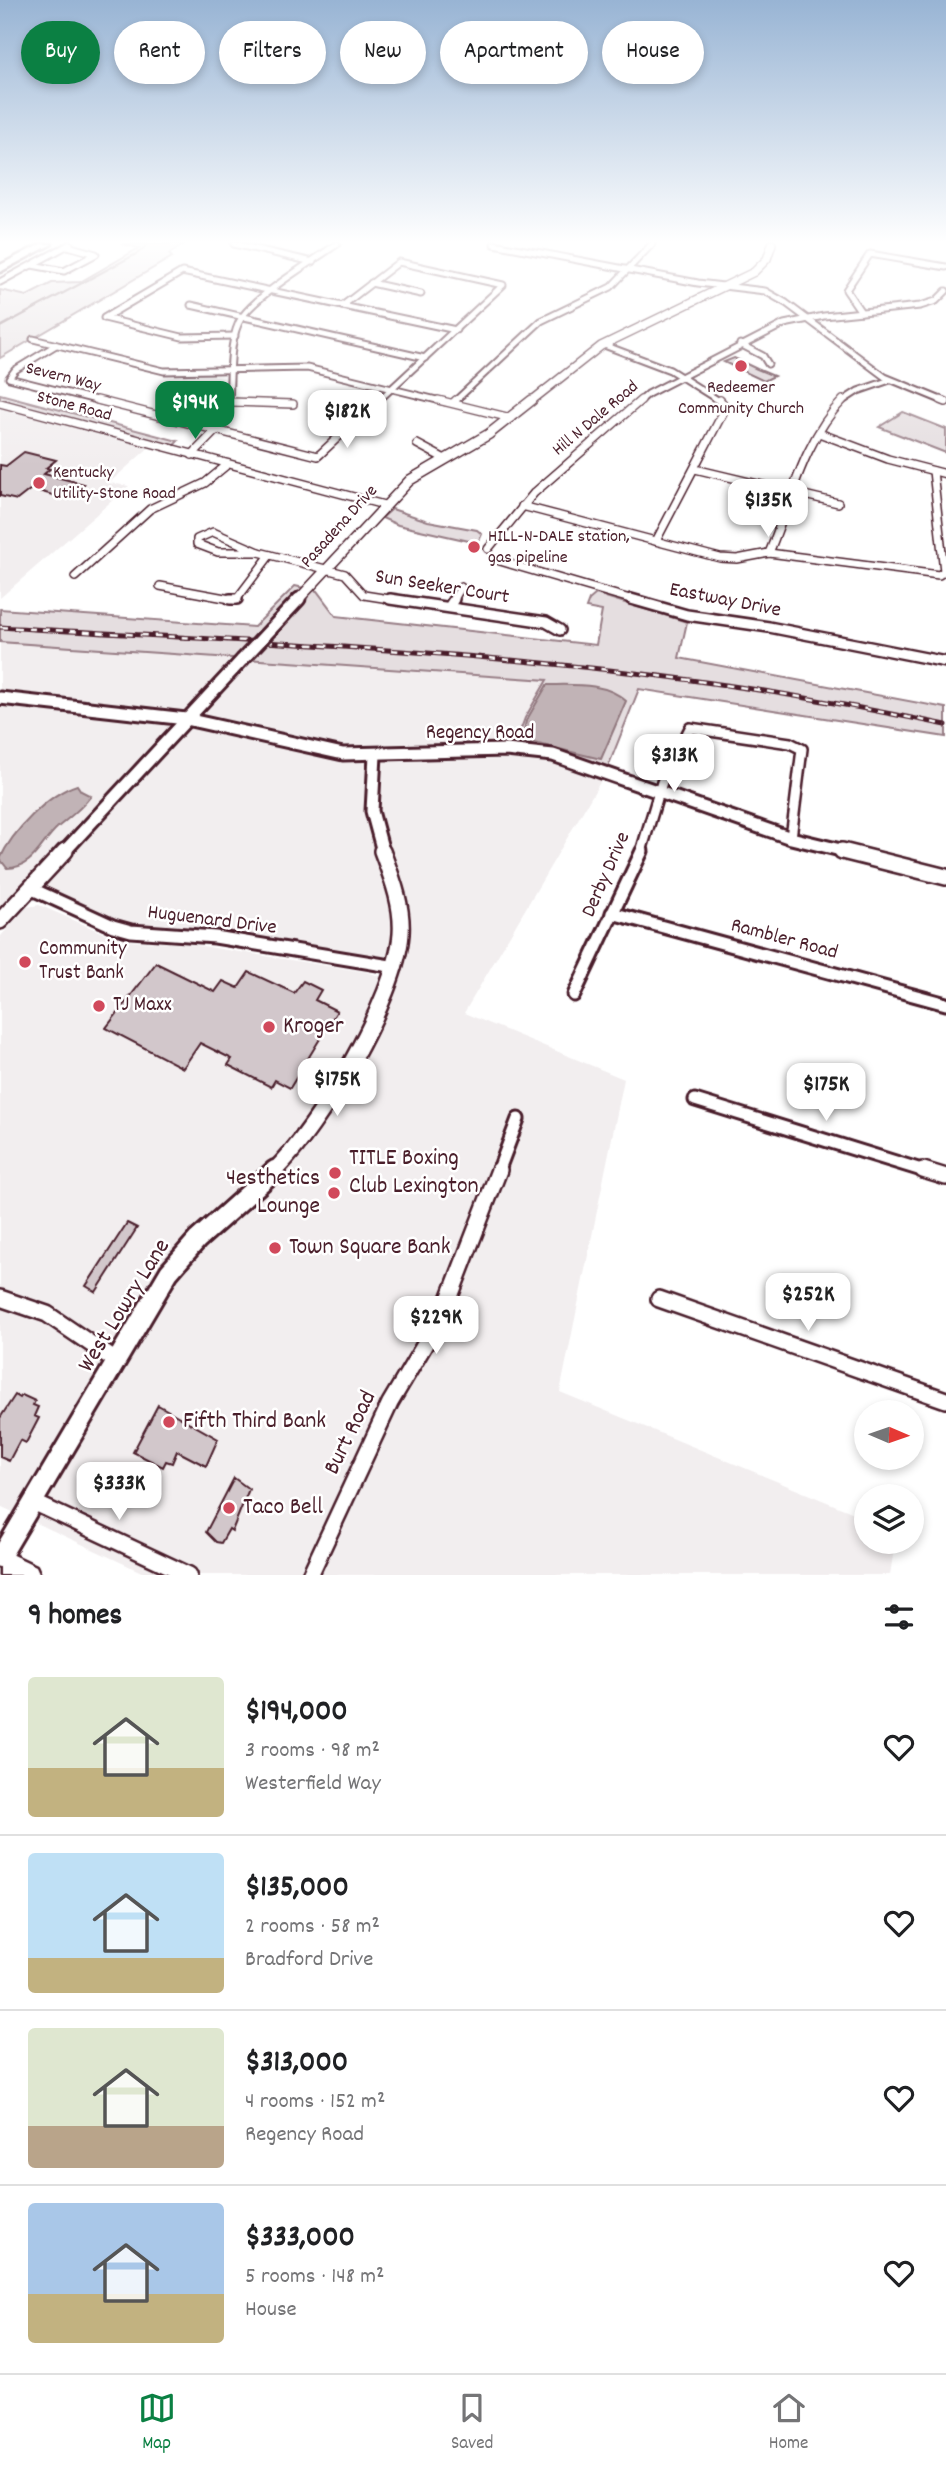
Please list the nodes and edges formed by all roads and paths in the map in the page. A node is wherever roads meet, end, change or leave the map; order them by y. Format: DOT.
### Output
graph roads {
  1 [pos="242,317"];
  2 [pos="105,318"];
  3 [pos="244,318"];
  4 [pos="397,318"];
  5 [pos="469,318"];
  6 [pos="548,318"];
  7 [pos="661,318"];
  8 [pos="807,318"];
  9 [pos="812,318"];
  10 [pos="456,330"];
  11 [pos="235,337"];
  12 [pos="33,339"];
  13 [pos="740,344"];
  14 [pos="56,345"];
  15 [pos="604,345"];
  16 [pos="425,358"];
  17 [pos="768,364"];
  18 [pos="232,369"];
  19 [pos="680,376"];
  20 [pos="890,380"];
  21 [pos="393,388"];
  22 [pos="230,402"];
  23 [pos="946,402"];
  24 [pos="0,403"];
  25 [pos="453,403"];
  26 [pos="293,404"];
  27 [pos="511,418"];
  28 [pos="218,432"];
  29 [pos="819,433"];
  30 [pos="417,444"];
  31 [pos="192,455"];
  32 [pos="445,459"];
  33 [pos="228,464"];
  34 [pos="695,469"];
  35 [pos="933,471"];
  36 [pos="946,474"];
  37 [pos="795,493"];
  38 [pos="838,503"];
  39 [pos="384,505"];
  40 [pos="522,506"];
  41 [pos="656,541"];
  42 [pos="488,549"];
  43 [pos="259,552"];
  44 [pos="769,553"];
  45 [pos="270,555"];
  46 [pos="500,561"];
  47 [pos="326,568"];
  48 [pos="75,577"];
  49 [pos="160,586"];
  50 [pos="461,587"];
  51 [pos="449,607"];
  52 [pos="560,630"];
  53 [pos="946,662"];
  54 [pos="1,700"];
  55 [pos="186,719"];
  56 [pos="375,755"];
  57 [pos="658,792"];
  58 [pos="791,838"];
  59 [pos="946,877"];
  60 [pos="30,888"];
  61 [pos="612,913"];
  62 [pos="0,921"];
  63 [pos="396,967"];
  64 [pos="574,995"];
  65 [pos="946,1004"];
  66 [pos="695,1100"];
  67 [pos="518,1119"];
  68 [pos="946,1177"];
  69 [pos="0,1298"];
  70 [pos="659,1299"];
  71 [pos="116,1361"];
  72 [pos="946,1400"];
  73 [pos="33,1502"];
  74 [pos="0,1560"];
  75 [pos="27,1575"];
  76 [pos="190,1575"];
  77 [pos="310,1575"];
  1 -- 11 [label="street"];
  2 -- 11 [label="street"];
  3 -- 16 [label="street"];
  4 -- 10 [label="street"];
  5 -- 10 [label="street, Severn Way"];
  6 -- 25 [label="street"];
  7 -- 15 [label="street, Pasadena Drive"];
  8 -- 9 [label="street, Hill N Dale Road"];
  8 -- 13 [label="street, Hill N Dale Road"];
  8 -- 20 [label="street"];
  10 -- 16 [label="street, Severn Way"];
  11 -- 18 [label="street"];
  12 -- 14 [label="street"];
  13 -- 17 [label="street"];
  13 -- 19 [label="street, Hill N Dale Road"];
  14 -- 18 [label="street"];
  14 -- 28 [label="street, Severn Way"];
  15 -- 19 [label="street"];
  15 -- 27 [label="street, Pasadena Drive"];
  16 -- 21 [label="street, Severn Way"];
  18 -- 21 [label="street"];
  18 -- 22 [label="street"];
  19 -- 34 [label="street"];
  19 -- 40 [label="street, Hill N Dale Road"];
  20 -- 23 [label="street"];
  20 -- 29 [label="street"];
  21 -- 25 [label="street"];
  21 -- 28 [label="street, Severn Way"];
  22 -- 26 [label="street"];
  22 -- 28 [label="street"];
  24 -- 31 [label="street, Stone Road"];
  25 -- 27 [label="street"];
  27 -- 32 [label="street, Pasadena Drive"];
  28 -- 31 [label="street"];
  29 -- 35 [label="street"];
  29 -- 37 [label="street"];
  30 -- 32 [label="street"];
  31 -- 33 [label="street, Stone Road"];
  32 -- 39 [label="street, Pasadena Drive"];
  33 -- 39 [label="street, Stone Road"];
  33 -- 48 [label="street"];
  34 -- 37 [label="street"];
  34 -- 41 [label="street"];
  35 -- 36 [label="street"];
  35 -- 44 [label="street"];
  37 -- 38 [label="street"];
  37 -- 44 [label="street"];
  39 -- 47 [label="street, Pasadena Drive"];
  40 -- 41 [label="street"];
  40 -- 42 [label="street, Hill N Dale Road"];
  41 -- 44 [label="street"];
  43 -- 43 [label="street"];
  43 -- 45 [label="street"];
  45 -- 47 [label="street"];
  45 -- 49 [label="street"];
  46 -- 53 [label="street, Eastway Drive"];
  47 -- 51 [label="street, Sun Seeker Court"];
  47 -- 55 [label="street, Pasadena Drive, bridge"];
  50 -- 51 [label="street"];
  51 -- 52 [label="street, Sun Seeker Court"];
  54 -- 55 [label="street, Regency Road"];
  55 -- 56 [label="street, Regency Road"];
  55 -- 60 [label="street, Pasadena Drive"];
  56 -- 57 [label="street, Regency Road"];
  56 -- 63 [label="street, West Lowry Lane"];
  57 -- 58 [label="street, Regency Road"];
  57 -- 58 [label="street, Derby Drive"];
  57 -- 61 [label="street, Derby Drive"];
  58 -- 59 [label="street, Regency Road"];
  60 -- 62 [label="street, Pasadena Drive"];
  60 -- 63 [label="street, Huguenard Drive"];
  61 -- 64 [label="street, Derby Drive"];
  61 -- 65 [label="street, Rambler Road"];
  63 -- 71 [label="street, West Lowry Lane"];
  66 -- 68 [label="street"];
  67 -- 77 [label="street, Burt Road"];
  69 -- 71 [label="street"];
  70 -- 72 [label="street"];
  71 -- 73 [label="street, West Lowry Lane"];
  73 -- 74 [label="street, West Lowry Lane"];
  73 -- 76 [label="street"];
  74 -- 75 [label="main road"];
}
